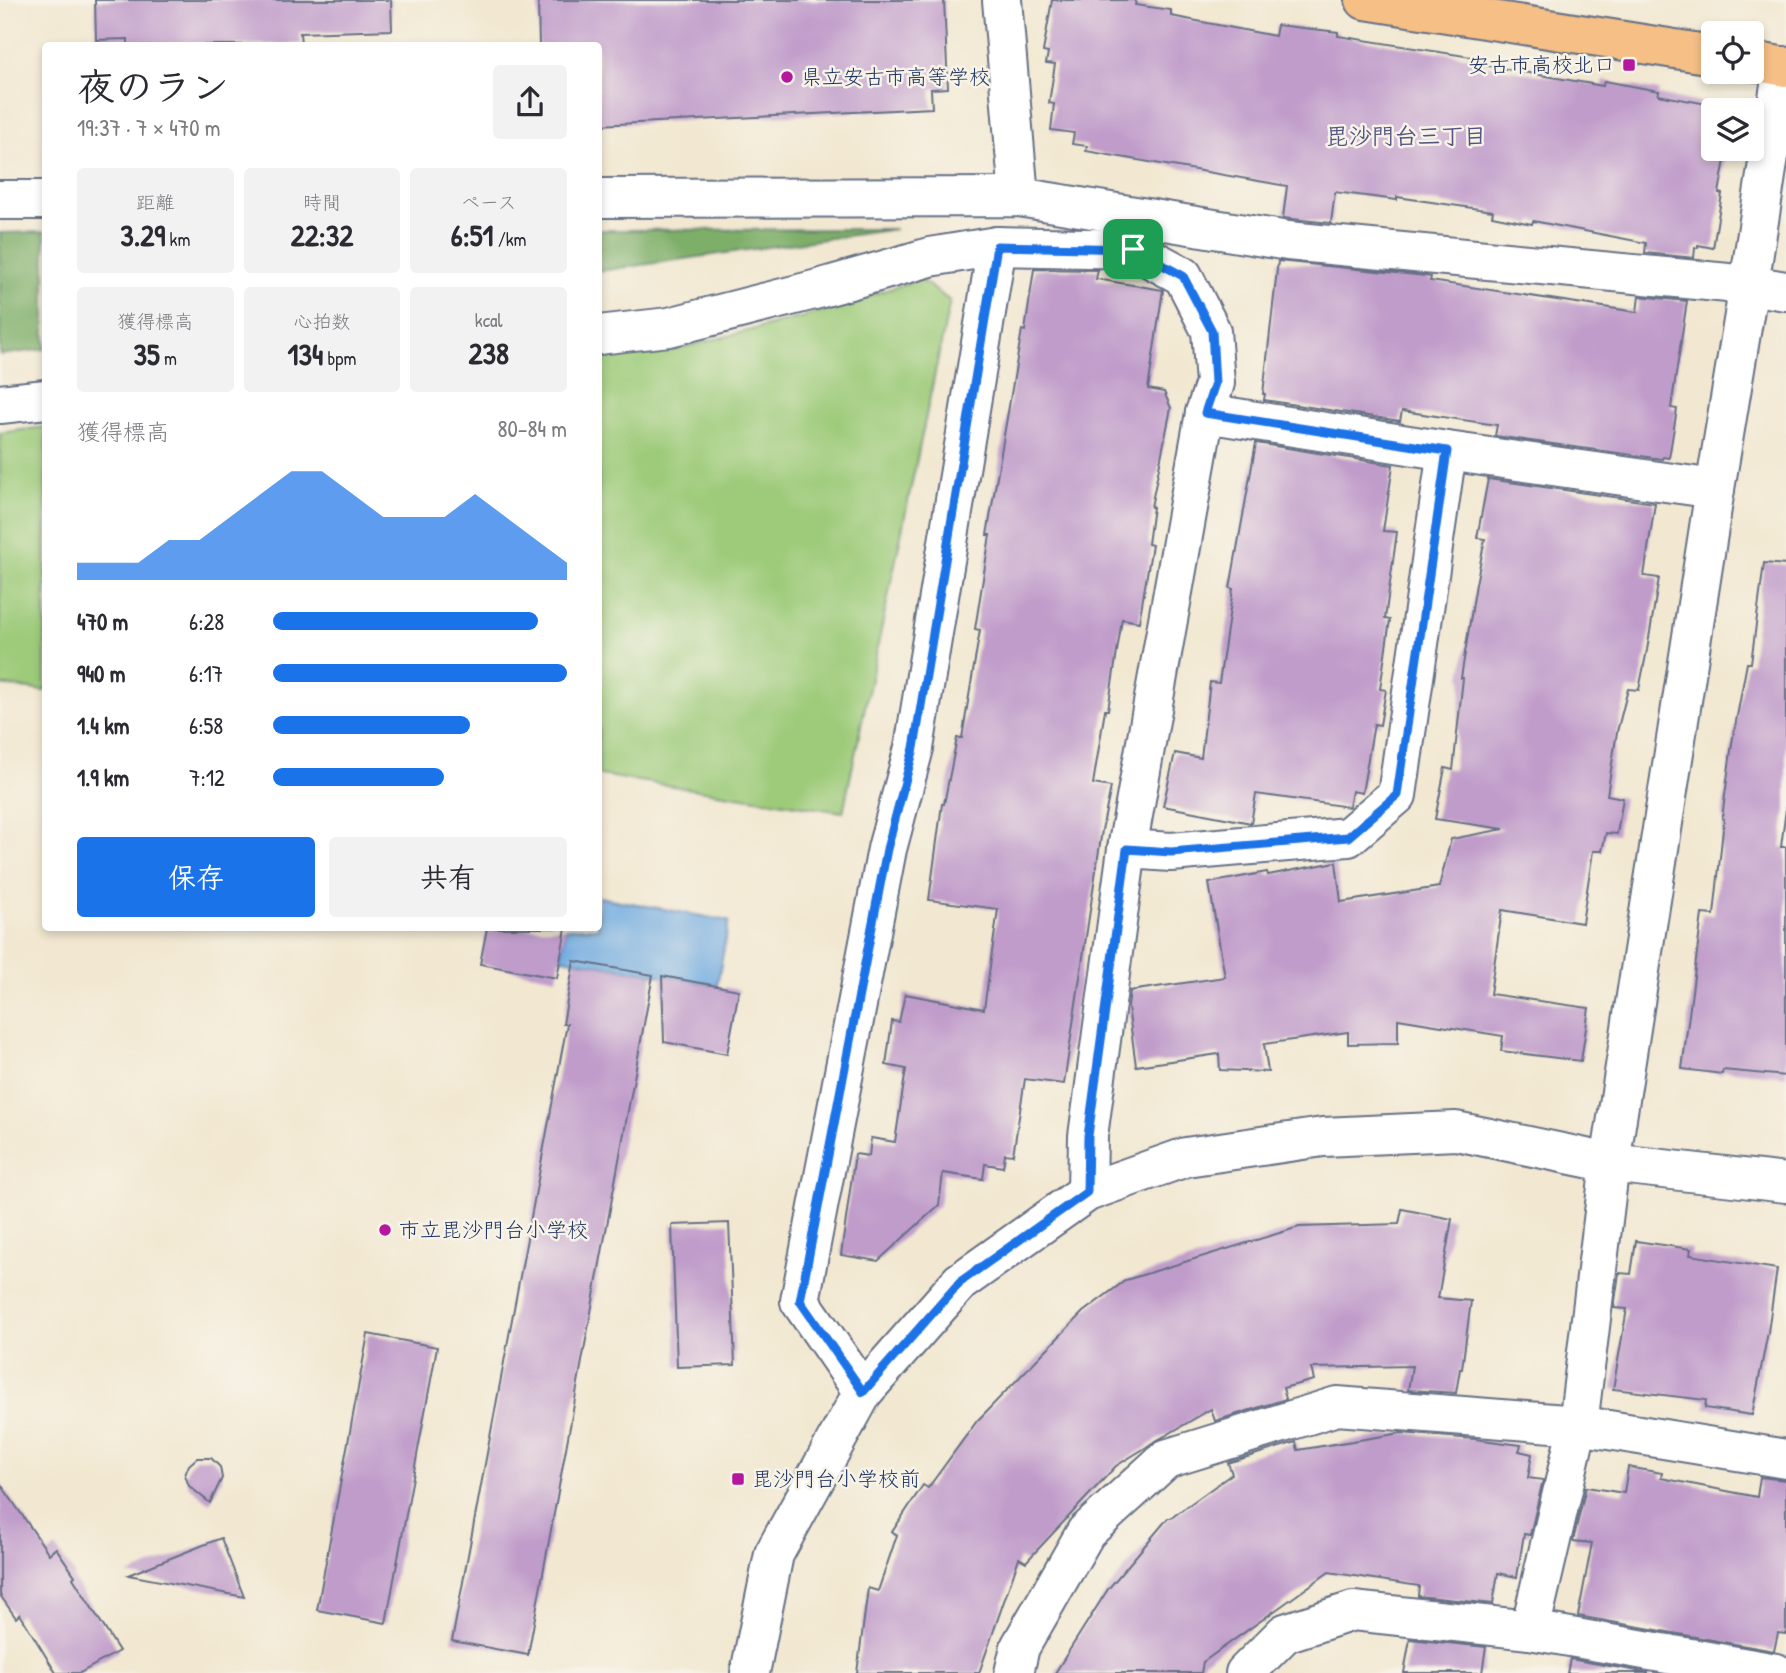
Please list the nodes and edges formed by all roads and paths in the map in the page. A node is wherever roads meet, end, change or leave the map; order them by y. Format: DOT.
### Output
graph roads {
  1 [pos="1002,0"];
  2 [pos="1365,0"];
  3 [pos="1701,53"];
  4 [pos="1774,65"];
  5 [pos="1019,197"];
  6 [pos="602,198"];
  7 [pos="0,200"];
  8 [pos="42,200"];
  9 [pos="997,246"];
  10 [pos="1768,288"];
  11 [pos="602,335"];
  12 [pos="42,399"];
  13 [pos="0,404"];
  14 [pos="1205,413"];
  15 [pos="1447,451"];
  16 [pos="1715,489"];
  17 [pos="1127,849"];
  18 [pos="1610,1163"];
  19 [pos="1786,1183"];
  20 [pos="1087,1192"];
  21 [pos="863,1392"];
  22 [pos="1577,1425"];
  23 [pos="1786,1459"];
  24 [pos="1530,1630"];
  25 [pos="750,1673"];
  26 [pos="1014,1673"];
  27 [pos="1245,1673"];
  28 [pos="1776,1673"];
  1 -- 5 [label="street"];
  2 -- 3 [label="main road"];
  4 -- 10 [label="street"];
  5 -- 6 [label="street"];
  5 -- 10 [label="street"];
  7 -- 8 [label="street"];
  9 -- 11 [label="street"];
  9 -- 14 [label="street"];
  9 -- 21 [label="street"];
  10 -- 16 [label="street"];
  12 -- 13 [label="street"];
  14 -- 15 [label="street"];
  14 -- 17 [label="street"];
  15 -- 16 [label="street"];
  15 -- 17 [label="street"];
  16 -- 18 [label="street"];
  17 -- 20 [label="street"];
  18 -- 19 [label="street"];
  18 -- 20 [label="street"];
  18 -- 22 [label="street"];
  20 -- 21 [label="street"];
  21 -- 25 [label="street"];
  22 -- 23 [label="street"];
  22 -- 24 [label="street"];
  22 -- 26 [label="street"];
  24 -- 27 [label="street"];
  24 -- 28 [label="street"];
}
